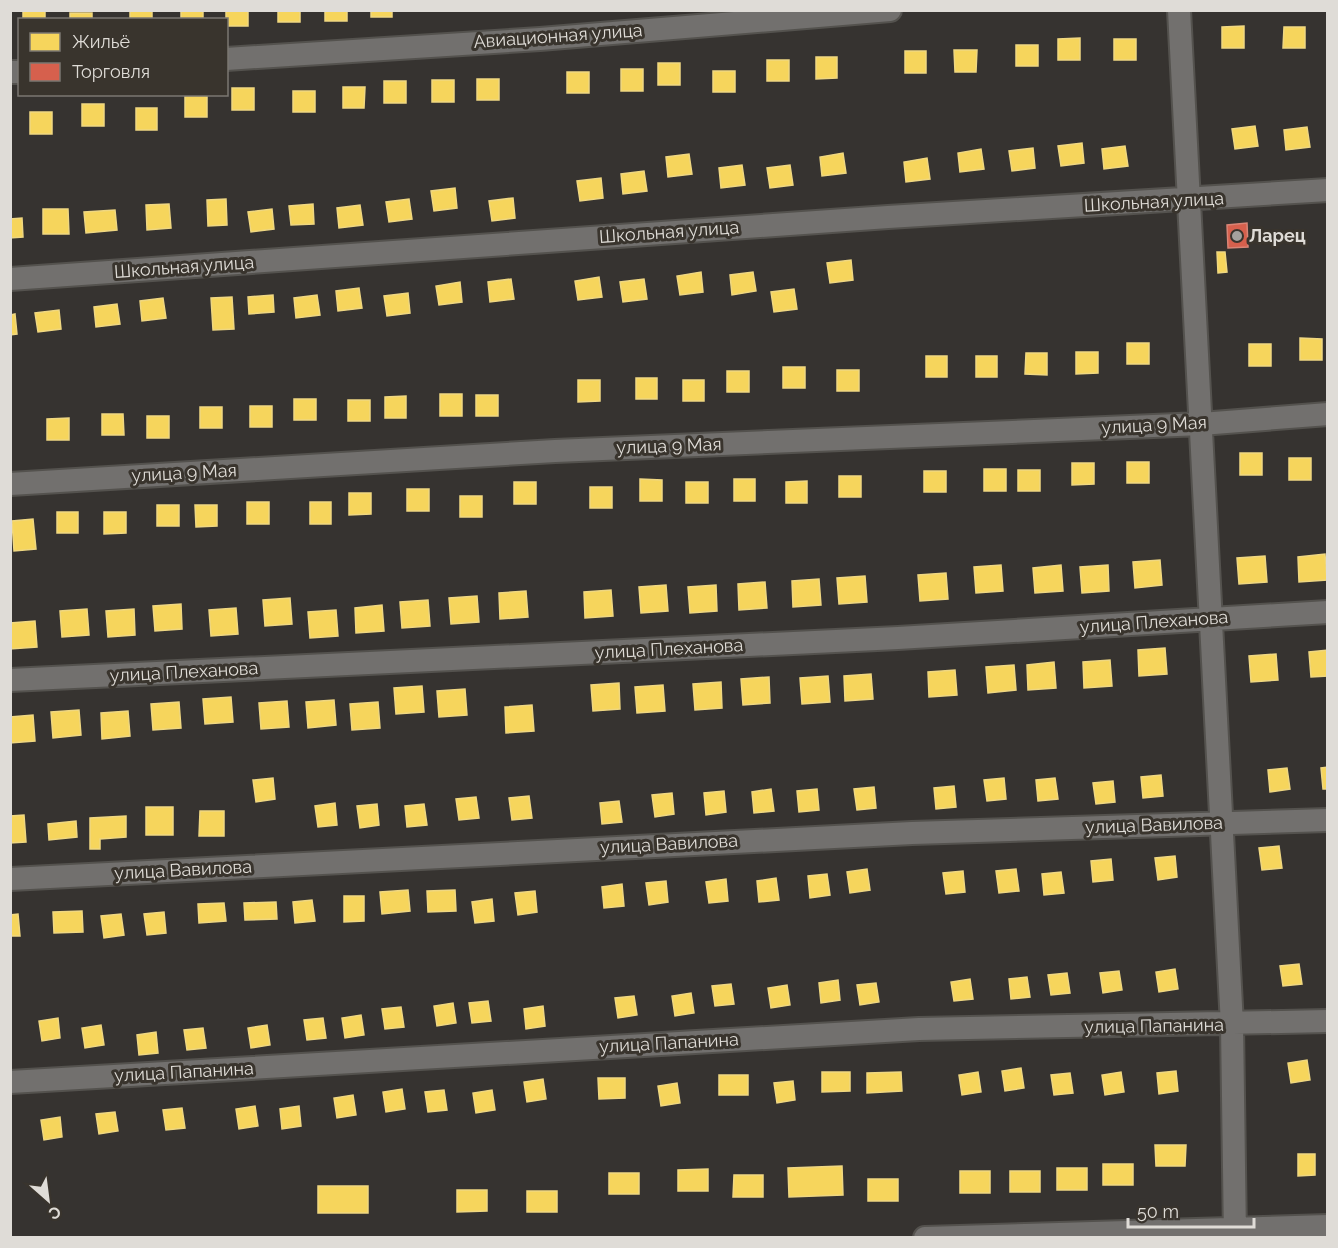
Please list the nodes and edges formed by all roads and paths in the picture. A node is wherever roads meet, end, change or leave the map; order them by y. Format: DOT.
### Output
graph roads {
  1 [pos="890,10"];
  2 [pos="1179,10"];
  3 [pos="228,58"];
  4 [pos="1328,190"];
  5 [pos="1189,200"];
  6 [pos="10,279"];
  7 [pos="1328,414"];
  8 [pos="1201,423"];
  9 [pos="10,484"];
  10 [pos="1328,612"];
  11 [pos="1209,619"];
  12 [pos="10,680"];
  13 [pos="1328,820"];
  14 [pos="1221,823"];
  15 [pos="10,879"];
  16 [pos="1328,1021"];
  17 [pos="1232,1025"];
  18 [pos="10,1082"];
  19 [pos="1328,1226"];
  20 [pos="1235,1232"];
  21 [pos="925,1238"];
  1 -- 3 [label="street, Авиационная улица"];
  2 -- 5 [label="street"];
  4 -- 5 [label="street, Школьная улица"];
  5 -- 6 [label="street, Школьная улица"];
  5 -- 8 [label="street"];
  7 -- 8 [label="street, улица 9 Мая"];
  8 -- 9 [label="street, улица 9 Мая"];
  8 -- 11 [label="street"];
  10 -- 11 [label="street, улица Плеханова"];
  11 -- 12 [label="street, улица Плеханова"];
  11 -- 14 [label="street"];
  13 -- 14 [label="street, улица Вавилова"];
  14 -- 15 [label="street, улица Вавилова"];
  14 -- 17 [label="street"];
  16 -- 17 [label="street, улица Папанина"];
  17 -- 18 [label="street, улица Папанина"];
  17 -- 20 [label="street"];
  19 -- 20 [label="street"];
  20 -- 21 [label="street"];
}
